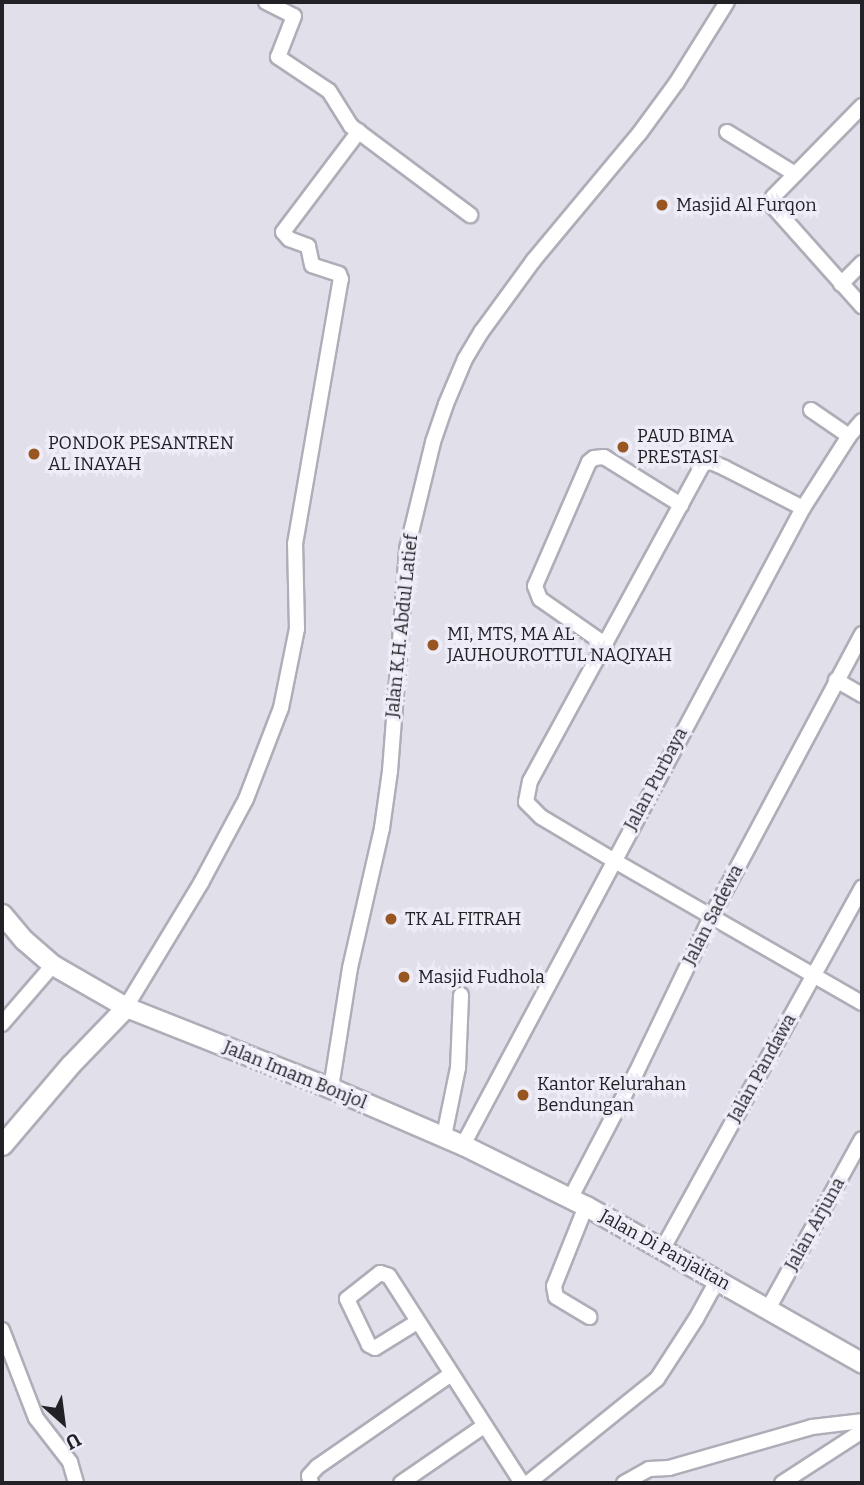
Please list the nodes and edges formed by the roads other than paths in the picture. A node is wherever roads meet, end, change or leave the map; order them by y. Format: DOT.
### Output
graph roads {
  1 [pos="266,2"];
  2 [pos="727,2"];
  3 [pos="862,106"];
  4 [pos="359,131"];
  5 [pos="727,132"];
  6 [pos="795,174"];
  7 [pos="470,215"];
  8 [pos="862,263"];
  9 [pos="841,284"];
  10 [pos="862,306"];
  11 [pos="811,410"];
  12 [pos="862,421"];
  13 [pos="849,436"];
  14 [pos="681,505"];
  15 [pos="803,508"];
  16 [pos="862,634"];
  17 [pos="606,645"];
  18 [pos="836,680"];
  19 [pos="862,695"];
  20 [pos="613,860"];
  21 [pos="862,887"];
  22 [pos="2,914"];
  23 [pos="711,917"];
  24 [pos="54,965"];
  25 [pos="813,977"];
  26 [pos="461,995"];
  27 [pos="862,1003"];
  28 [pos="126,1007"];
  29 [pos="2,1024"];
  30 [pos="331,1088"];
  31 [pos="444,1136"];
  32 [pos="862,1139"];
  33 [pos="2,1145"];
  34 [pos="463,1145"];
  35 [pos="578,1203"];
  36 [pos="663,1250"];
  37 [pos="718,1279"];
  38 [pos="768,1309"];
  39 [pos="589,1317"];
  40 [pos="416,1322"];
  41 [pos="2,1330"];
  42 [pos="860,1356"];
  43 [pos="450,1375"];
  44 [pos="862,1421"];
  45 [pos="484,1426"];
  46 [pos="862,1431"];
  47 [pos="76,1483"];
  48 [pos="311,1483"];
  49 [pos="401,1483"];
  50 [pos="522,1483"];
  51 [pos="528,1483"];
  52 [pos="624,1483"];
  53 [pos="782,1483"];
  1 -- 4 [label="street"];
  2 -- 30 [label="street, Jalan K.H. Abdul Latief"];
  3 -- 6 [label="street"];
  4 -- 7 [label="street"];
  4 -- 28 [label="street"];
  5 -- 6 [label="street"];
  6 -- 9 [label="street"];
  8 -- 9 [label="street"];
  9 -- 10 [label="street"];
  11 -- 13 [label="street"];
  12 -- 13 [label="street, Jalan Purbaya"];
  13 -- 15 [label="street, Jalan Purbaya"];
  14 -- 15 [label="street"];
  14 -- 17 [label="street"];
  14 -- 17 [label="street"];
  15 -- 20 [label="street, Jalan Purbaya"];
  16 -- 18 [label="street, Jalan Sadewa"];
  17 -- 20 [label="street"];
  18 -- 19 [label="street"];
  18 -- 23 [label="street, Jalan Sadewa"];
  20 -- 23 [label="street"];
  20 -- 34 [label="street, Jalan Purbaya"];
  21 -- 25 [label="street, Jalan Pandawa"];
  22 -- 24 [label="street, Jalan Imam Bonjol"];
  23 -- 25 [label="street"];
  23 -- 35 [label="street, Jalan Sadewa"];
  24 -- 28 [label="street, Jalan Imam Bonjol"];
  24 -- 29 [label="street"];
  25 -- 27 [label="street"];
  25 -- 36 [label="street, Jalan Pandawa"];
  26 -- 31 [label="street"];
  28 -- 30 [label="street, Jalan Imam Bonjol"];
  28 -- 33 [label="street"];
  30 -- 31 [label="street, Jalan Imam Bonjol"];
  31 -- 34 [label="street, Jalan Imam Bonjol"];
  32 -- 38 [label="street, Jalan Arjuna"];
  34 -- 35 [label="street, Jalan Di Panjaitan"];
  35 -- 36 [label="street, Jalan Di Panjaitan"];
  35 -- 39 [label="street, Jalan Sadewa"];
  36 -- 37 [label="street, Jalan Di Panjaitan"];
  37 -- 38 [label="street, Jalan Di Panjaitan"];
  37 -- 51 [label="street"];
  38 -- 42 [label="street, Jalan Di Panjaitan"];
  40 -- 40 [label="street"];
  40 -- 43 [label="street"];
  41 -- 47 [label="street"];
  43 -- 45 [label="street"];
  43 -- 48 [label="street"];
  44 -- 52 [label="street"];
  45 -- 49 [label="street"];
  45 -- 50 [label="street"];
  46 -- 53 [label="street"];
}
